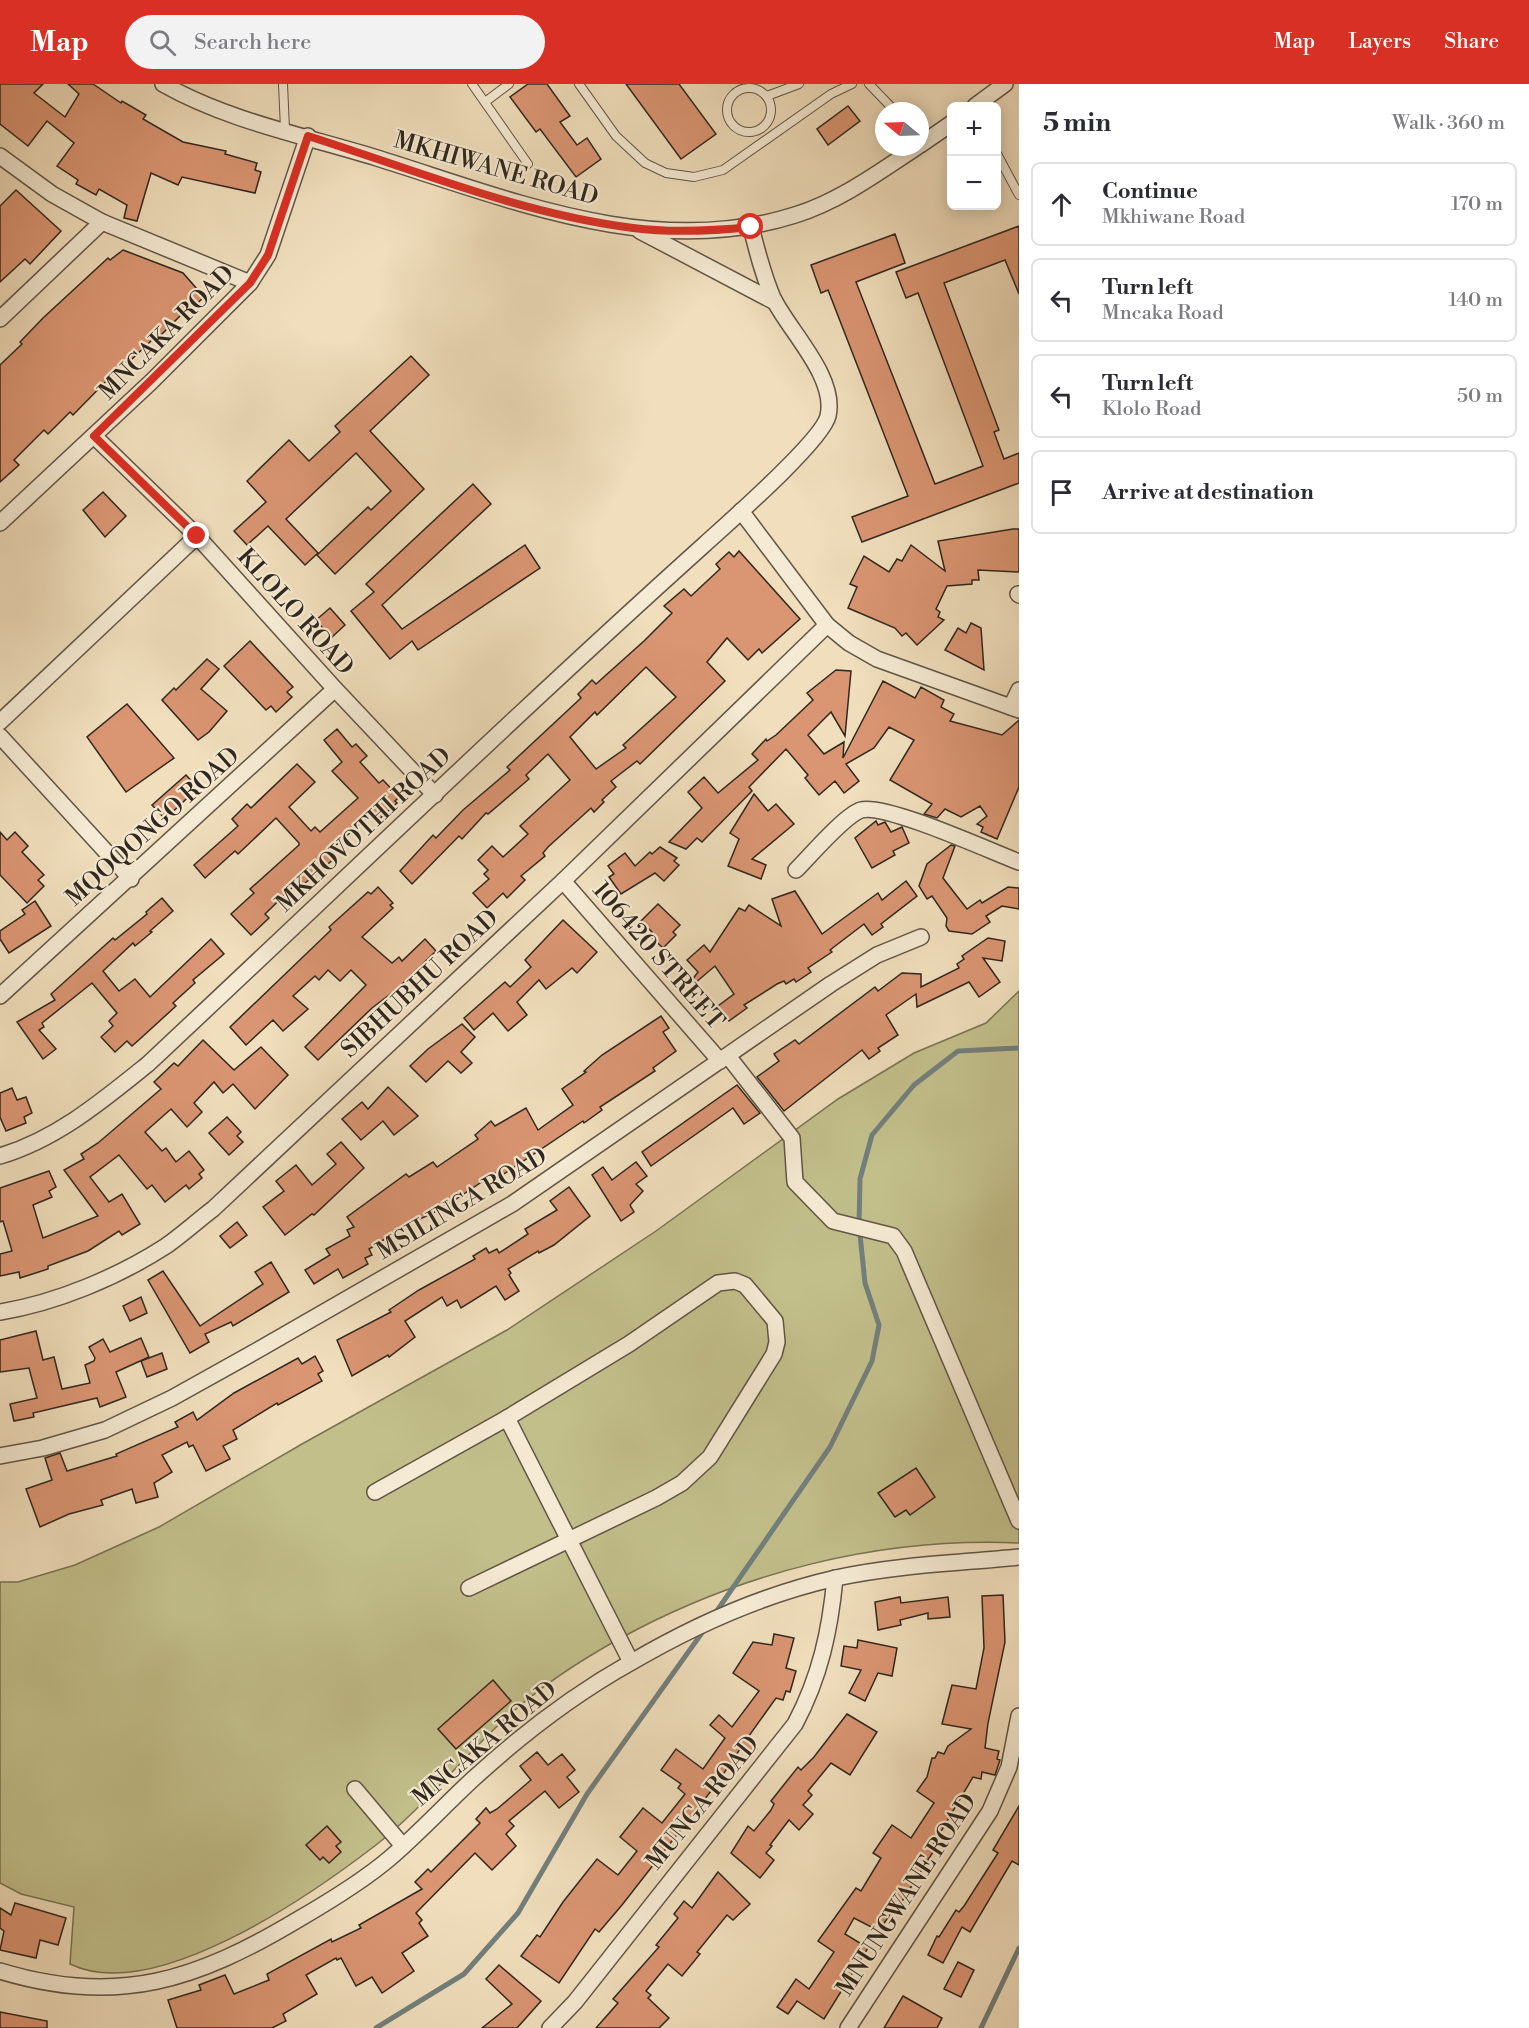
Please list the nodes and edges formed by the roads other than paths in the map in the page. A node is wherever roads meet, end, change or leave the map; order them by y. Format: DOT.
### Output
graph roads {
  1 [pos="163,84"];
  2 [pos="283,84"];
  3 [pos="472,84"];
  4 [pos="509,84"];
  5 [pos="579,84"];
  6 [pos="799,84"];
  7 [pos="852,84"];
  8 [pos="869,84"];
  9 [pos="1004,85"];
  10 [pos="767,96"];
  11 [pos="485,102"];
  12 [pos="886,102"];
  13 [pos="981,102"];
  14 [pos="947,126"];
  15 [pos="285,129"];
  16 [pos="760,129"];
  17 [pos="308,136"];
  18 [pos="929,138"];
  19 [pos="767,139"];
  20 [pos="0,156"];
  21 [pos="902,156"];
  22 [pos="998,156"];
  23 [pos="528,164"];
  24 [pos="1019,195"];
  25 [pos="102,222"];
  26 [pos="751,227"];
  27 [pos="634,229"];
  28 [pos="250,283"];
  29 [pos="775,302"];
  30 [pos="0,319"];
  31 [pos="94,436"];
  32 [pos="741,511"];
  33 [pos="0,523"];
  34 [pos="197,536"];
  35 [pos="827,625"];
  36 [pos="335,689"];
  37 [pos="1019,690"];
  38 [pos="1015,709"];
  39 [pos="0,722"];
  40 [pos="0,736"];
  41 [pos="435,795"];
  42 [pos="1019,862"];
  43 [pos="796,870"];
  44 [pos="130,879"];
  45 [pos="563,881"];
  46 [pos="921,937"];
  47 [pos="0,996"];
  48 [pos="724,1058"];
  49 [pos="0,1156"];
  50 [pos="0,1312"];
  51 [pos="507,1418"];
  52 [pos="0,1455"];
  53 [pos="375,1492"];
  54 [pos="1019,1521"];
  55 [pos="569,1539"];
  56 [pos="1019,1557"];
  57 [pos="835,1578"];
  58 [pos="469,1587"];
  59 [pos="631,1662"];
  60 [pos="1019,1716"];
  61 [pos="355,1789"];
  62 [pos="403,1846"];
  63 [pos="0,1971"];
  64 [pos="550,2028"];
  65 [pos="848,2028"];
  1 -- 15 [label="street, MKHIWANE ROAD"];
  2 -- 15 [label="lane"];
  3 -- 11 [label="lane"];
  4 -- 11 [label="lane"];
  5 -- 19 [label="lane"];
  6 -- 10 [label="lane"];
  7 -- 19 [label="lane"];
  8 -- 12 [label="lane"];
  9 -- 13 [label="street"];
  10 -- 16 [label="lane"];
  10 -- 16 [label="lane"];
  11 -- 23 [label="lane"];
  14 -- 18 [label="street, MKHIWANE ROAD"];
  15 -- 17 [label="street, MKHIWANE ROAD"];
  16 -- 19 [label="lane"];
  17 -- 27 [label="street, MKHIWANE ROAD"];
  17 -- 28 [label="street, MNCAKA ROAD"];
  20 -- 25 [label="street"];
  21 -- 26 [label="street, MKHIWANE ROAD"];
  22 -- 24 [label="lane"];
  25 -- 28 [label="street"];
  25 -- 30 [label="street"];
  26 -- 27 [label="street, MKHIWANE ROAD"];
  26 -- 29 [label="street, MKHOVOTHI ROAD"];
  27 -- 29 [label="street"];
  28 -- 31 [label="street, MNCAKA ROAD"];
  29 -- 32 [label="street, MKHOVOTHI ROAD"];
  31 -- 33 [label="street, MNCAKA ROAD"];
  31 -- 34 [label="street, KLOLO ROAD"];
  32 -- 35 [label="street"];
  32 -- 41 [label="street, MKHOVOTHI ROAD"];
  34 -- 36 [label="street, KLOLO ROAD"];
  34 -- 39 [label="street"];
  35 -- 38 [label="street"];
  35 -- 45 [label="street, SIBHUBHU ROAD"];
  36 -- 41 [label="street, KLOLO ROAD"];
  36 -- 44 [label="street, MQOQONGO ROAD"];
  37 -- 38 [label="street"];
  40 -- 44 [label="street"];
  41 -- 49 [label="street, MKHOVOTHI ROAD"];
  42 -- 43 [label="street"];
  44 -- 47 [label="street, MQOQONGO ROAD"];
  45 -- 48 [label="street, 106420 STREET"];
  45 -- 50 [label="street, SIBHUBHU ROAD"];
  46 -- 48 [label="street, MSILINGA ROAD"];
  48 -- 52 [label="street, MSILINGA ROAD"];
  48 -- 54 [label="street, 106420 STREET"];
  51 -- 53 [label="street"];
  51 -- 55 [label="street"];
  51 -- 55 [label="street"];
  55 -- 58 [label="street"];
  55 -- 59 [label="street"];
  56 -- 57 [label="street, MNCAKA ROAD"];
  57 -- 59 [label="street, MNCAKA ROAD"];
  57 -- 64 [label="street, MUNGA ROAD"];
  59 -- 62 [label="street, MNCAKA ROAD"];
  60 -- 65 [label="street, MNUNGWANE ROAD"];
  61 -- 62 [label="street"];
  62 -- 63 [label="street, MNCAKA ROAD"];
}
